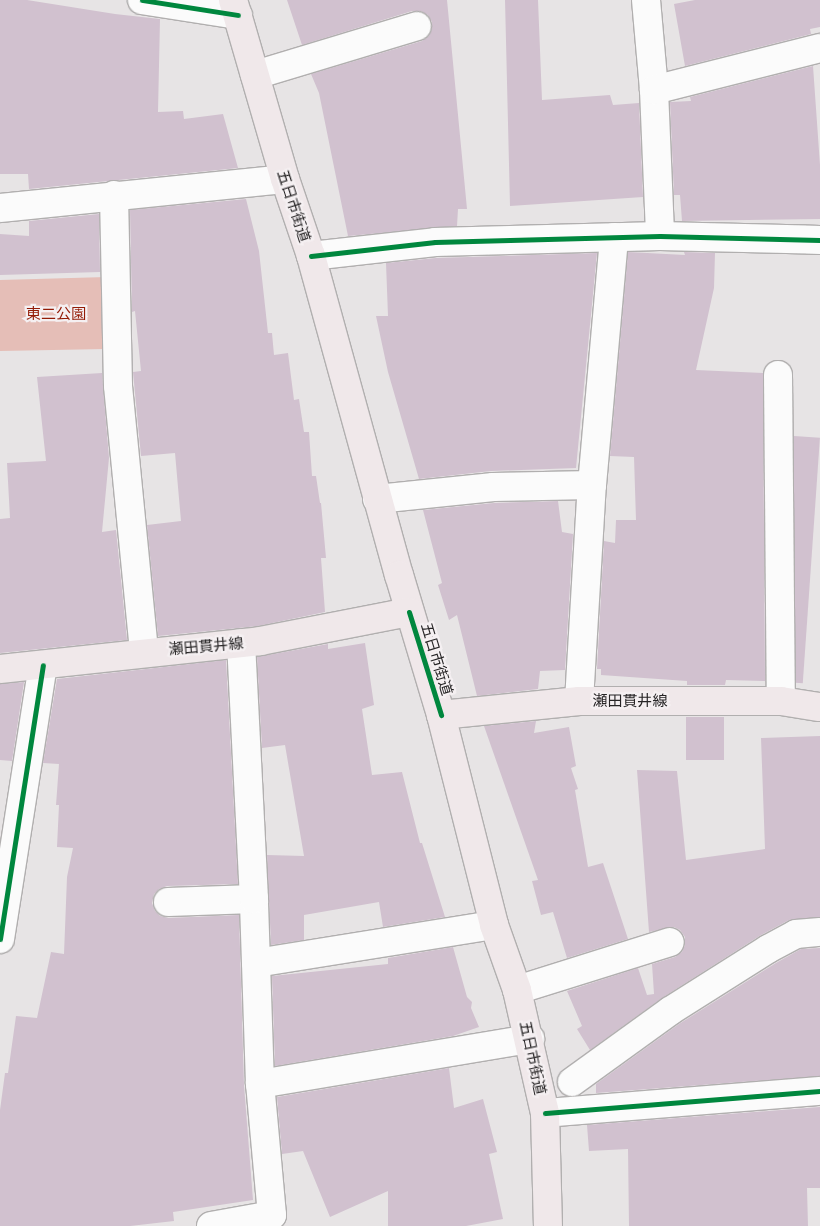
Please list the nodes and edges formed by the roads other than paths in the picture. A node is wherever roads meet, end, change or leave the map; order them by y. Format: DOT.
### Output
graph roads {
  1 [pos="142,0"];
  2 [pos="646,0"];
  3 [pos="236,8"];
  4 [pos="417,26"];
  5 [pos="820,48"];
  6 [pos="255,74"];
  7 [pos="654,90"];
  8 [pos="285,179"];
  9 [pos="114,195"];
  10 [pos="0,208"];
  11 [pos="614,236"];
  12 [pos="660,236"];
  13 [pos="820,240"];
  14 [pos="311,256"];
  15 [pos="778,375"];
  16 [pos="592,486"];
  17 [pos="377,499"];
  18 [pos="409,612"];
  19 [pos="241,643"];
  20 [pos="144,652"];
  21 [pos="43,665"];
  22 [pos="0,669"];
  23 [pos="579,700"];
  24 [pos="781,701"];
  25 [pos="820,707"];
  26 [pos="441,715"];
  27 [pos="254,898"];
  28 [pos="168,902"];
  29 [pos="494,925"];
  30 [pos="820,932"];
  31 [pos="0,939"];
  32 [pos="670,942"];
  33 [pos="256,962"];
  34 [pos="517,990"];
  35 [pos="530,1039"];
  36 [pos="572,1082"];
  37 [pos="260,1084"];
  38 [pos="820,1091"];
  39 [pos="545,1112"];
  40 [pos="272,1221"];
  41 [pos="211,1226"];
  42 [pos="548,1226"];
  1 -- 3 [label="street"];
  2 -- 7 [label="street"];
  3 -- 6 [label="main road, 五日市街道"];
  4 -- 6 [label="street"];
  5 -- 7 [label="street"];
  6 -- 8 [label="main road, 五日市街道"];
  7 -- 12 [label="street"];
  8 -- 9 [label="street"];
  8 -- 14 [label="main road, 五日市街道"];
  9 -- 10 [label="street"];
  9 -- 20 [label="street"];
  11 -- 12 [label="street"];
  11 -- 14 [label="street"];
  11 -- 16 [label="street"];
  12 -- 13 [label="street"];
  14 -- 17 [label="main road, 五日市街道"];
  15 -- 24 [label="street"];
  16 -- 17 [label="street"];
  16 -- 23 [label="street"];
  17 -- 18 [label="main road, 五日市街道"];
  18 -- 19 [label="main road, 瀬田貫井線"];
  18 -- 26 [label="main road, 五日市街道"];
  19 -- 20 [label="main road, 瀬田貫井線"];
  19 -- 27 [label="street"];
  20 -- 21 [label="main road, 瀬田貫井線"];
  21 -- 22 [label="main road, 瀬田貫井線"];
  21 -- 31 [label="street"];
  23 -- 24 [label="main road, 瀬田貫井線"];
  23 -- 26 [label="main road, 瀬田貫井線"];
  24 -- 25 [label="main road, 瀬田貫井線"];
  26 -- 29 [label="main road, 五日市街道"];
  27 -- 28 [label="street"];
  27 -- 33 [label="street"];
  29 -- 33 [label="street"];
  29 -- 34 [label="main road, 五日市街道"];
  30 -- 36 [label="street"];
  32 -- 34 [label="street"];
  33 -- 37 [label="street"];
  34 -- 35 [label="main road, 五日市街道"];
  35 -- 37 [label="street"];
  35 -- 39 [label="main road, 五日市街道"];
  37 -- 40 [label="street"];
  38 -- 39 [label="street"];
  39 -- 42 [label="main road, 五日市街道"];
  40 -- 41 [label="street"];
}
